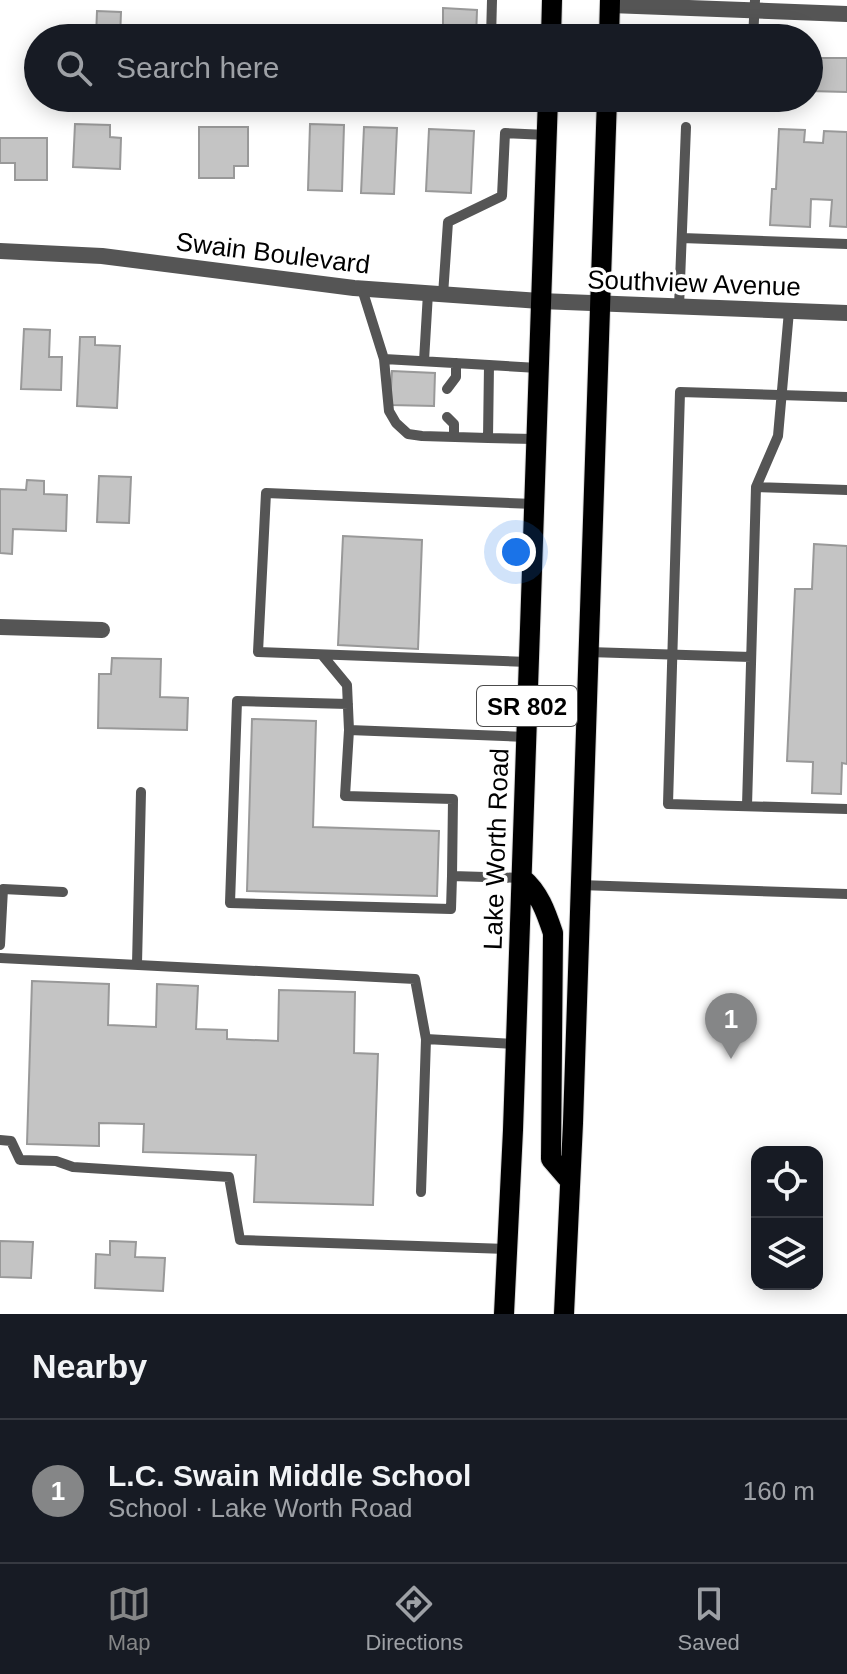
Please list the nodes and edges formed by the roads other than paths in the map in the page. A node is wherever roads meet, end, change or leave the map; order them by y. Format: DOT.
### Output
graph roads {
  1 [pos="492,0"];
  2 [pos="552,0"];
  3 [pos="610,2"];
  4 [pos="755,5"];
  5 [pos="847,14"];
  6 [pos="491,24"];
  7 [pos="551,24"];
  8 [pos="609,24"];
  9 [pos="548,112"];
  10 [pos="606,112"];
  11 [pos="686,127"];
  12 [pos="547,135"];
  13 [pos="682,238"];
  14 [pos="847,244"];
  15 [pos="0,251"];
  16 [pos="362,289"];
  17 [pos="435,294"];
  18 [pos="540,301"];
  19 [pos="599,304"];
  20 [pos="679,307"];
  21 [pos="789,311"];
  22 [pos="847,313"];
  23 [pos="384,359"];
  24 [pos="424,361"];
  25 [pos="456,363"];
  26 [pos="489,365"];
  27 [pos="538,368"];
  28 [pos="456,377"];
  29 [pos="447,389"];
  30 [pos="460,389"];
  31 [pos="783,395"];
  32 [pos="847,397"];
  33 [pos="454,420"];
  34 [pos="454,437"];
  35 [pos="488,438"];
  36 [pos="535,439"];
  37 [pos="756,487"];
  38 [pos="847,490"];
  39 [pos="534,504"];
  40 [pos="0,627"];
  41 [pos="102,630"];
  42 [pos="588,652"];
  43 [pos="672,655"];
  44 [pos="323,656"];
  45 [pos="751,657"];
  46 [pos="528,662"];
  47 [pos="348,704"];
  48 [pos="349,730"];
  49 [pos="526,737"];
  50 [pos="141,792"];
  51 [pos="747,806"];
  52 [pos="847,809"];
  53 [pos="452,876"];
  54 [pos="522,878"];
  55 [pos="580,885"];
  56 [pos="63,892"];
  57 [pos="847,894"];
  58 [pos="0,945"];
  59 [pos="0,958"];
  60 [pos="137,964"];
  61 [pos="426,1039"];
  62 [pos="516,1044"];
  63 [pos="0,1140"];
  64 [pos="570,1181"];
  65 [pos="421,1192"];
  66 [pos="507,1249"];
  67 [pos="504,1314"];
  68 [pos="564,1314"];
  1 -- 6 [label="lane"];
  2 -- 7 [label="main road"];
  3 -- 4 [label="street"];
  3 -- 8 [label="main road"];
  4 -- 5 [label="street"];
  9 -- 12 [label="main road, Lake Worth Road / SR 802"];
  10 -- 19 [label="main road, SR 802"];
  11 -- 13 [label="lane"];
  12 -- 17 [label="lane"];
  12 -- 18 [label="main road, Lake Worth Road / SR 802"];
  13 -- 14 [label="lane"];
  13 -- 20 [label="lane"];
  15 -- 16 [label="street, Swain Boulevard"];
  16 -- 17 [label="street, Swain Boulevard"];
  16 -- 23 [label="lane"];
  17 -- 18 [label="street, Swain Boulevard"];
  17 -- 24 [label="lane"];
  18 -- 19 [label="street, Southview Avenue"];
  18 -- 27 [label="main road, Lake Worth Road / SR 802"];
  19 -- 20 [label="street, Southview Avenue"];
  19 -- 42 [label="main road, SR 802"];
  20 -- 21 [label="street, Southview Avenue"];
  21 -- 22 [label="street, Southview Avenue"];
  21 -- 31 [label="lane"];
  23 -- 24 [label="lane"];
  23 -- 34 [label="lane"];
  24 -- 25 [label="lane"];
  25 -- 26 [label="lane"];
  25 -- 28 [label="lane"];
  26 -- 27 [label="lane"];
  26 -- 35 [label="lane"];
  27 -- 36 [label="main road, Lake Worth Road / SR 802"];
  28 -- 29 [label="lane"];
  28 -- 30 [label="lane"];
  31 -- 32 [label="lane"];
  31 -- 37 [label="lane"];
  31 -- 43 [label="lane"];
  33 -- 34 [label="lane"];
  34 -- 35 [label="lane"];
  35 -- 36 [label="lane"];
  36 -- 39 [label="main road, Lake Worth Road / SR 802"];
  37 -- 38 [label="lane"];
  37 -- 45 [label="lane"];
  39 -- 44 [label="lane"];
  39 -- 46 [label="main road, Lake Worth Road / SR 802"];
  40 -- 41 [label="street"];
  42 -- 43 [label="lane"];
  42 -- 55 [label="main road, SR 802"];
  43 -- 45 [label="lane"];
  43 -- 51 [label="lane"];
  44 -- 46 [label="lane"];
  44 -- 47 [label="lane"];
  45 -- 51 [label="lane"];
  46 -- 49 [label="main road, Lake Worth Road / SR 802"];
  47 -- 48 [label="lane"];
  47 -- 53 [label="lane"];
  48 -- 49 [label="lane"];
  48 -- 53 [label="lane"];
  49 -- 54 [label="main road, Lake Worth Road / SR 802"];
  50 -- 60 [label="lane"];
  51 -- 52 [label="lane"];
  53 -- 54 [label="lane"];
  54 -- 62 [label="main road, Lake Worth Road / SR 802"];
  54 -- 64 [label="main road"];
  55 -- 57 [label="lane"];
  55 -- 64 [label="main road, SR 802"];
  56 -- 58 [label="lane"];
  59 -- 60 [label="lane"];
  60 -- 61 [label="lane"];
  61 -- 62 [label="lane"];
  61 -- 65 [label="lane"];
  62 -- 66 [label="main road, Lake Worth Road / SR 802"];
  63 -- 66 [label="lane"];
  64 -- 68 [label="main road, SR 802"];
  66 -- 67 [label="main road, Lake Worth Road / SR 802"];
}
